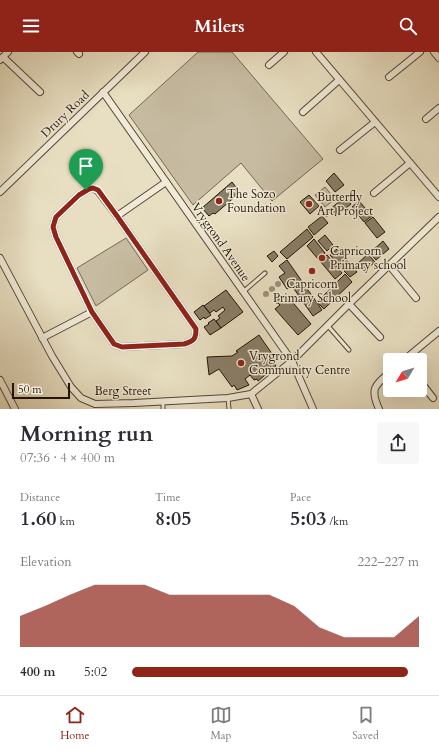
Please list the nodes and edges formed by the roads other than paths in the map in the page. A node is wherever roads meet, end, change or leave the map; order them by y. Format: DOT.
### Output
graph roads {
  1 [pos="145,52"];
  2 [pos="284,52"];
  3 [pos="316,52"];
  4 [pos="420,52"];
  5 [pos="434,52"];
  6 [pos="4,56"];
  7 [pos="439,58"];
  8 [pos="269,65"];
  9 [pos="389,77"];
  10 [pos="339,80"];
  11 [pos="40,92"];
  12 [pos="103,92"];
  13 [pos="439,108"];
  14 [pos="303,112"];
  15 [pos="426,119"];
  16 [pos="375,122"];
  17 [pos="340,150"];
  18 [pos="410,163"];
  19 [pos="166,182"];
  20 [pos="0,192"];
  21 [pos="374,193"];
  22 [pos="439,197"];
  23 [pos="117,216"];
  24 [pos="439,217"];
  25 [pos="0,258"];
  26 [pos="389,266"];
  27 [pos="2,267"];
  28 [pos="266,273"];
  29 [pos="243,292"];
  30 [pos="416,298"];
  31 [pos="349,304"];
  32 [pos="92,312"];
  33 [pos="328,326"];
  34 [pos="439,331"];
  35 [pos="380,337"];
  36 [pos="42,338"];
  37 [pos="349,350"];
  38 [pos="412,353"];
  39 [pos="292,361"];
  40 [pos="383,378"];
  41 [pos="0,380"];
  42 [pos="427,390"];
  43 [pos="251,394"];
  44 [pos="228,398"];
  45 [pos="433,398"];
  46 [pos="163,402"];
  47 [pos="134,406"];
  48 [pos="15,409"];
  49 [pos="163,409"];
  50 [pos="229,409"];
  51 [pos="258,409"];
  52 [pos="313,409"];
  53 [pos="379,409"];
  1 -- 12 [label="street, Drury Road"];
  2 -- 8 [label="street"];
  3 -- 10 [label="street"];
  4 -- 9 [label="street"];
  5 -- 7 [label="street"];
  6 -- 11 [label="street"];
  10 -- 14 [label="street"];
  10 -- 16 [label="street"];
  12 -- 19 [label="street, Vrygrond Avenue"];
  12 -- 20 [label="street, Drury Road"];
  13 -- 15 [label="street"];
  16 -- 17 [label="street"];
  16 -- 18 [label="street"];
  18 -- 21 [label="street"];
  18 -- 22 [label="street"];
  19 -- 23 [label="street"];
  19 -- 29 [label="street, Vrygrond Avenue"];
  23 -- 32 [label="street"];
  23 -- 32 [label="street"];
  24 -- 26 [label="street, Berg Street"];
  25 -- 27 [label="street, Berg Street"];
  26 -- 30 [label="street"];
  26 -- 31 [label="street, Berg Street"];
  27 -- 36 [label="street, Berg Street"];
  28 -- 29 [label="lane"];
  29 -- 39 [label="street, Vrygrond Avenue"];
  31 -- 33 [label="street, Berg Street"];
  31 -- 35 [label="street"];
  32 -- 36 [label="street"];
  33 -- 37 [label="lane"];
  33 -- 39 [label="street, Berg Street"];
  34 -- 38 [label="street"];
  36 -- 47 [label="street, Berg Street"];
  39 -- 43 [label="street, Berg Street"];
  39 -- 52 [label="street, Vrygrond Avenue"];
  40 -- 53 [label="street"];
  41 -- 48 [label="street"];
  42 -- 45 [label="street"];
  43 -- 44 [label="street, Berg Street"];
  43 -- 51 [label="street"];
  44 -- 46 [label="street, Berg Street"];
  44 -- 50 [label="lane"];
  46 -- 47 [label="street, Berg Street"];
  46 -- 49 [label="lane"];
}
